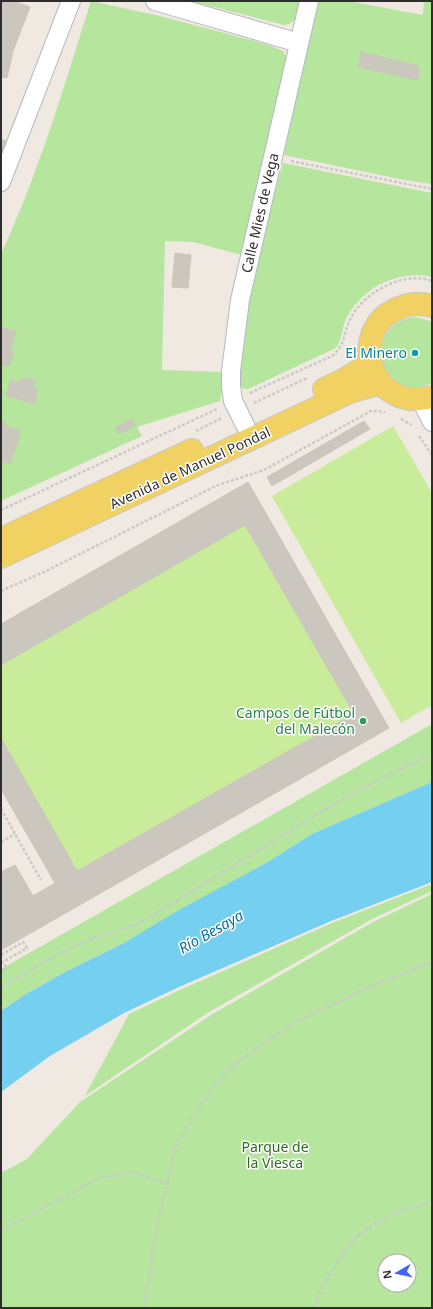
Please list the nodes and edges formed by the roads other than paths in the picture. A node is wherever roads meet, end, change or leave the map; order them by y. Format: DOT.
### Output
graph roads {
  1 [pos="71,1"];
  2 [pos="155,1"];
  3 [pos="309,1"];
  4 [pos="299,43"];
  5 [pos="1,182"];
  6 [pos="432,306"];
  7 [pos="370,363"];
  8 [pos="381,383"];
  9 [pos="426,398"];
  10 [pos="432,422"];
  11 [pos="245,425"];
  12 [pos="1,539"];
  13 [pos="1,557"];
  1 -- 5 [label="street"];
  2 -- 4 [label="street"];
  3 -- 4 [label="street, Calle Mies de Vega"];
  4 -- 11 [label="street, Calle Mies de Vega"];
  6 -- 7 [label="main road"];
  7 -- 8 [label="main road"];
  7 -- 11 [label="main road, Avenida de Manuel Pondal"];
  8 -- 9 [label="main road"];
  8 -- 13 [label="main road, Avenida de Manuel Pondal"];
  9 -- 10 [label="street"];
  11 -- 12 [label="main road, Avenida de Manuel Pondal"];
}
